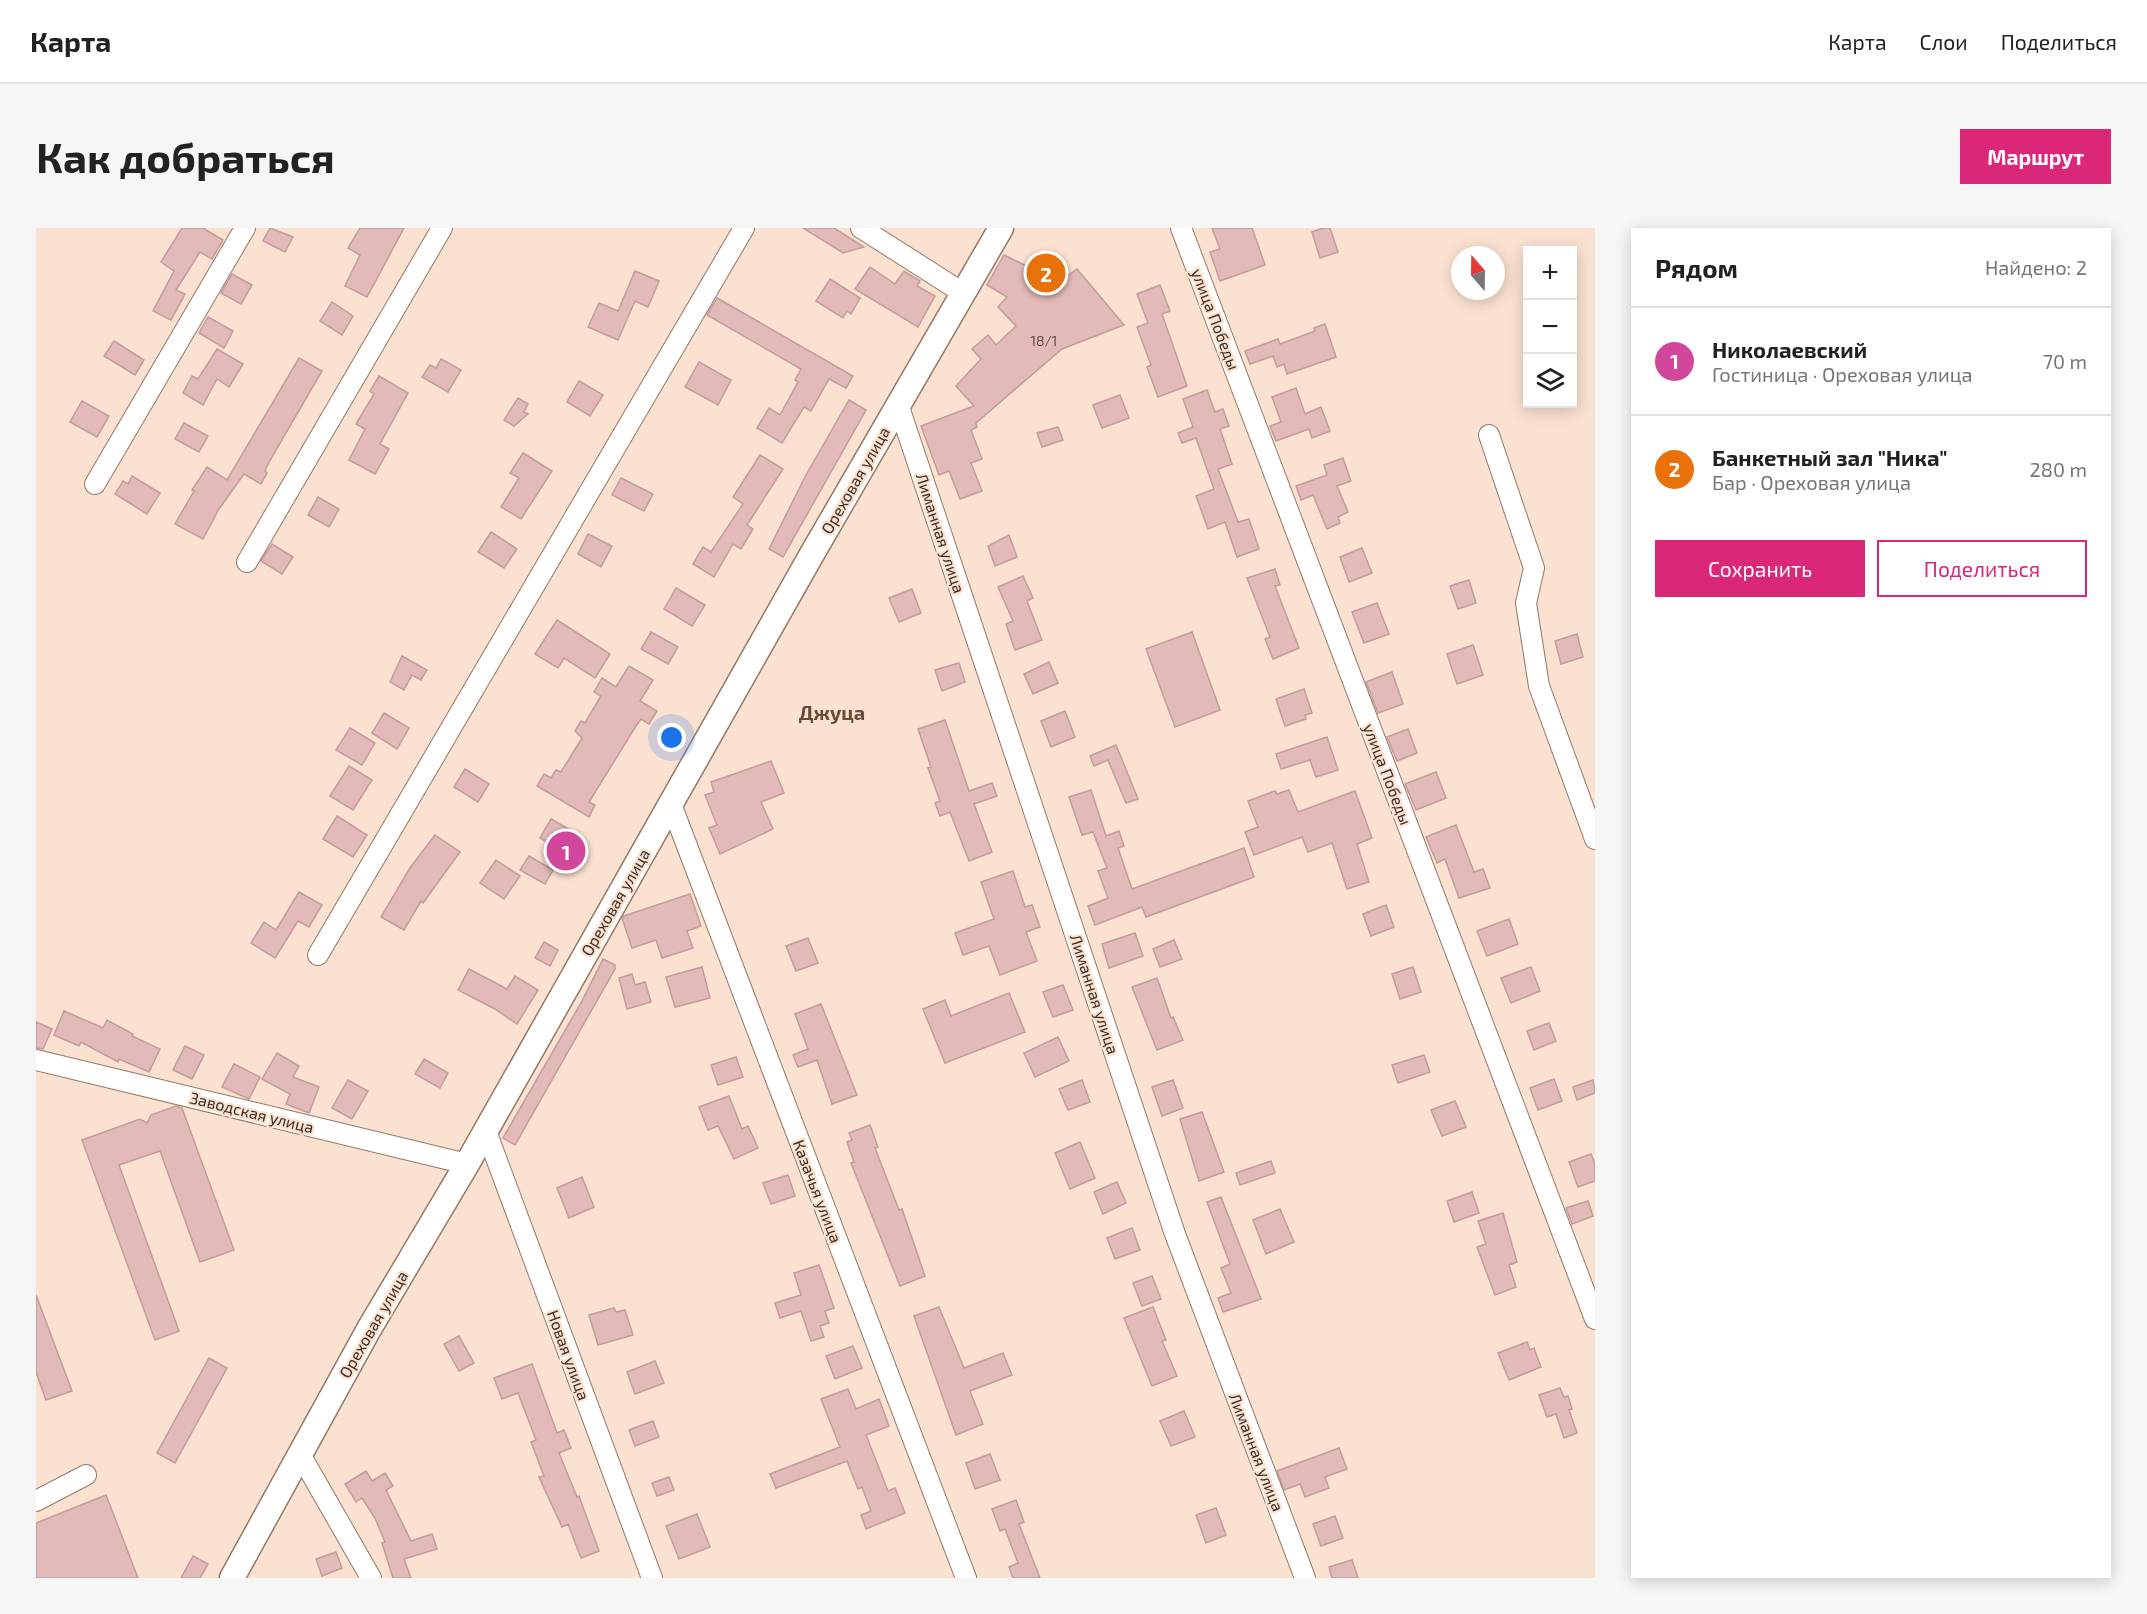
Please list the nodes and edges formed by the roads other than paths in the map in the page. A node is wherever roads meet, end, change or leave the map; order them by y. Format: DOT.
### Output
graph roads {
  1 [pos="245,228"];
  2 [pos="442,228"];
  3 [pos="744,228"];
  4 [pos="861,228"];
  5 [pos="1000,228"];
  6 [pos="1181,228"];
  7 [pos="963,293"];
  8 [pos="898,404"];
  9 [pos="1489,435"];
  10 [pos="95,484"];
  11 [pos="247,562"];
  12 [pos="671,804"];
  13 [pos="1595,839"];
  14 [pos="318,954"];
  15 [pos="36,1060"];
  16 [pos="486,1131"];
  17 [pos="467,1164"];
  18 [pos="1595,1319"];
  19 [pos="300,1454"];
  20 [pos="86,1475"];
  21 [pos="36,1501"];
  22 [pos="232,1578"];
  23 [pos="371,1578"];
  24 [pos="652,1578"];
  25 [pos="966,1578"];
  26 [pos="1305,1578"];
  1 -- 10 [label="street"];
  2 -- 11 [label="street"];
  3 -- 14 [label="street"];
  4 -- 7 [label="street"];
  5 -- 7 [label="main road, Ореховая улица"];
  6 -- 18 [label="street, улица Победы"];
  7 -- 8 [label="main road, Ореховая улица"];
  8 -- 12 [label="main road, Ореховая улица"];
  8 -- 26 [label="street, Лиманная улица"];
  9 -- 13 [label="street"];
  12 -- 16 [label="main road, Ореховая улица"];
  12 -- 25 [label="street, Казачья улица"];
  15 -- 17 [label="street, Заводская улица"];
  16 -- 17 [label="main road, Ореховая улица"];
  16 -- 24 [label="street, Новая улица"];
  17 -- 19 [label="main road, Ореховая улица"];
  19 -- 22 [label="main road, Ореховая улица"];
  19 -- 23 [label="street"];
  20 -- 21 [label="street"];
}
